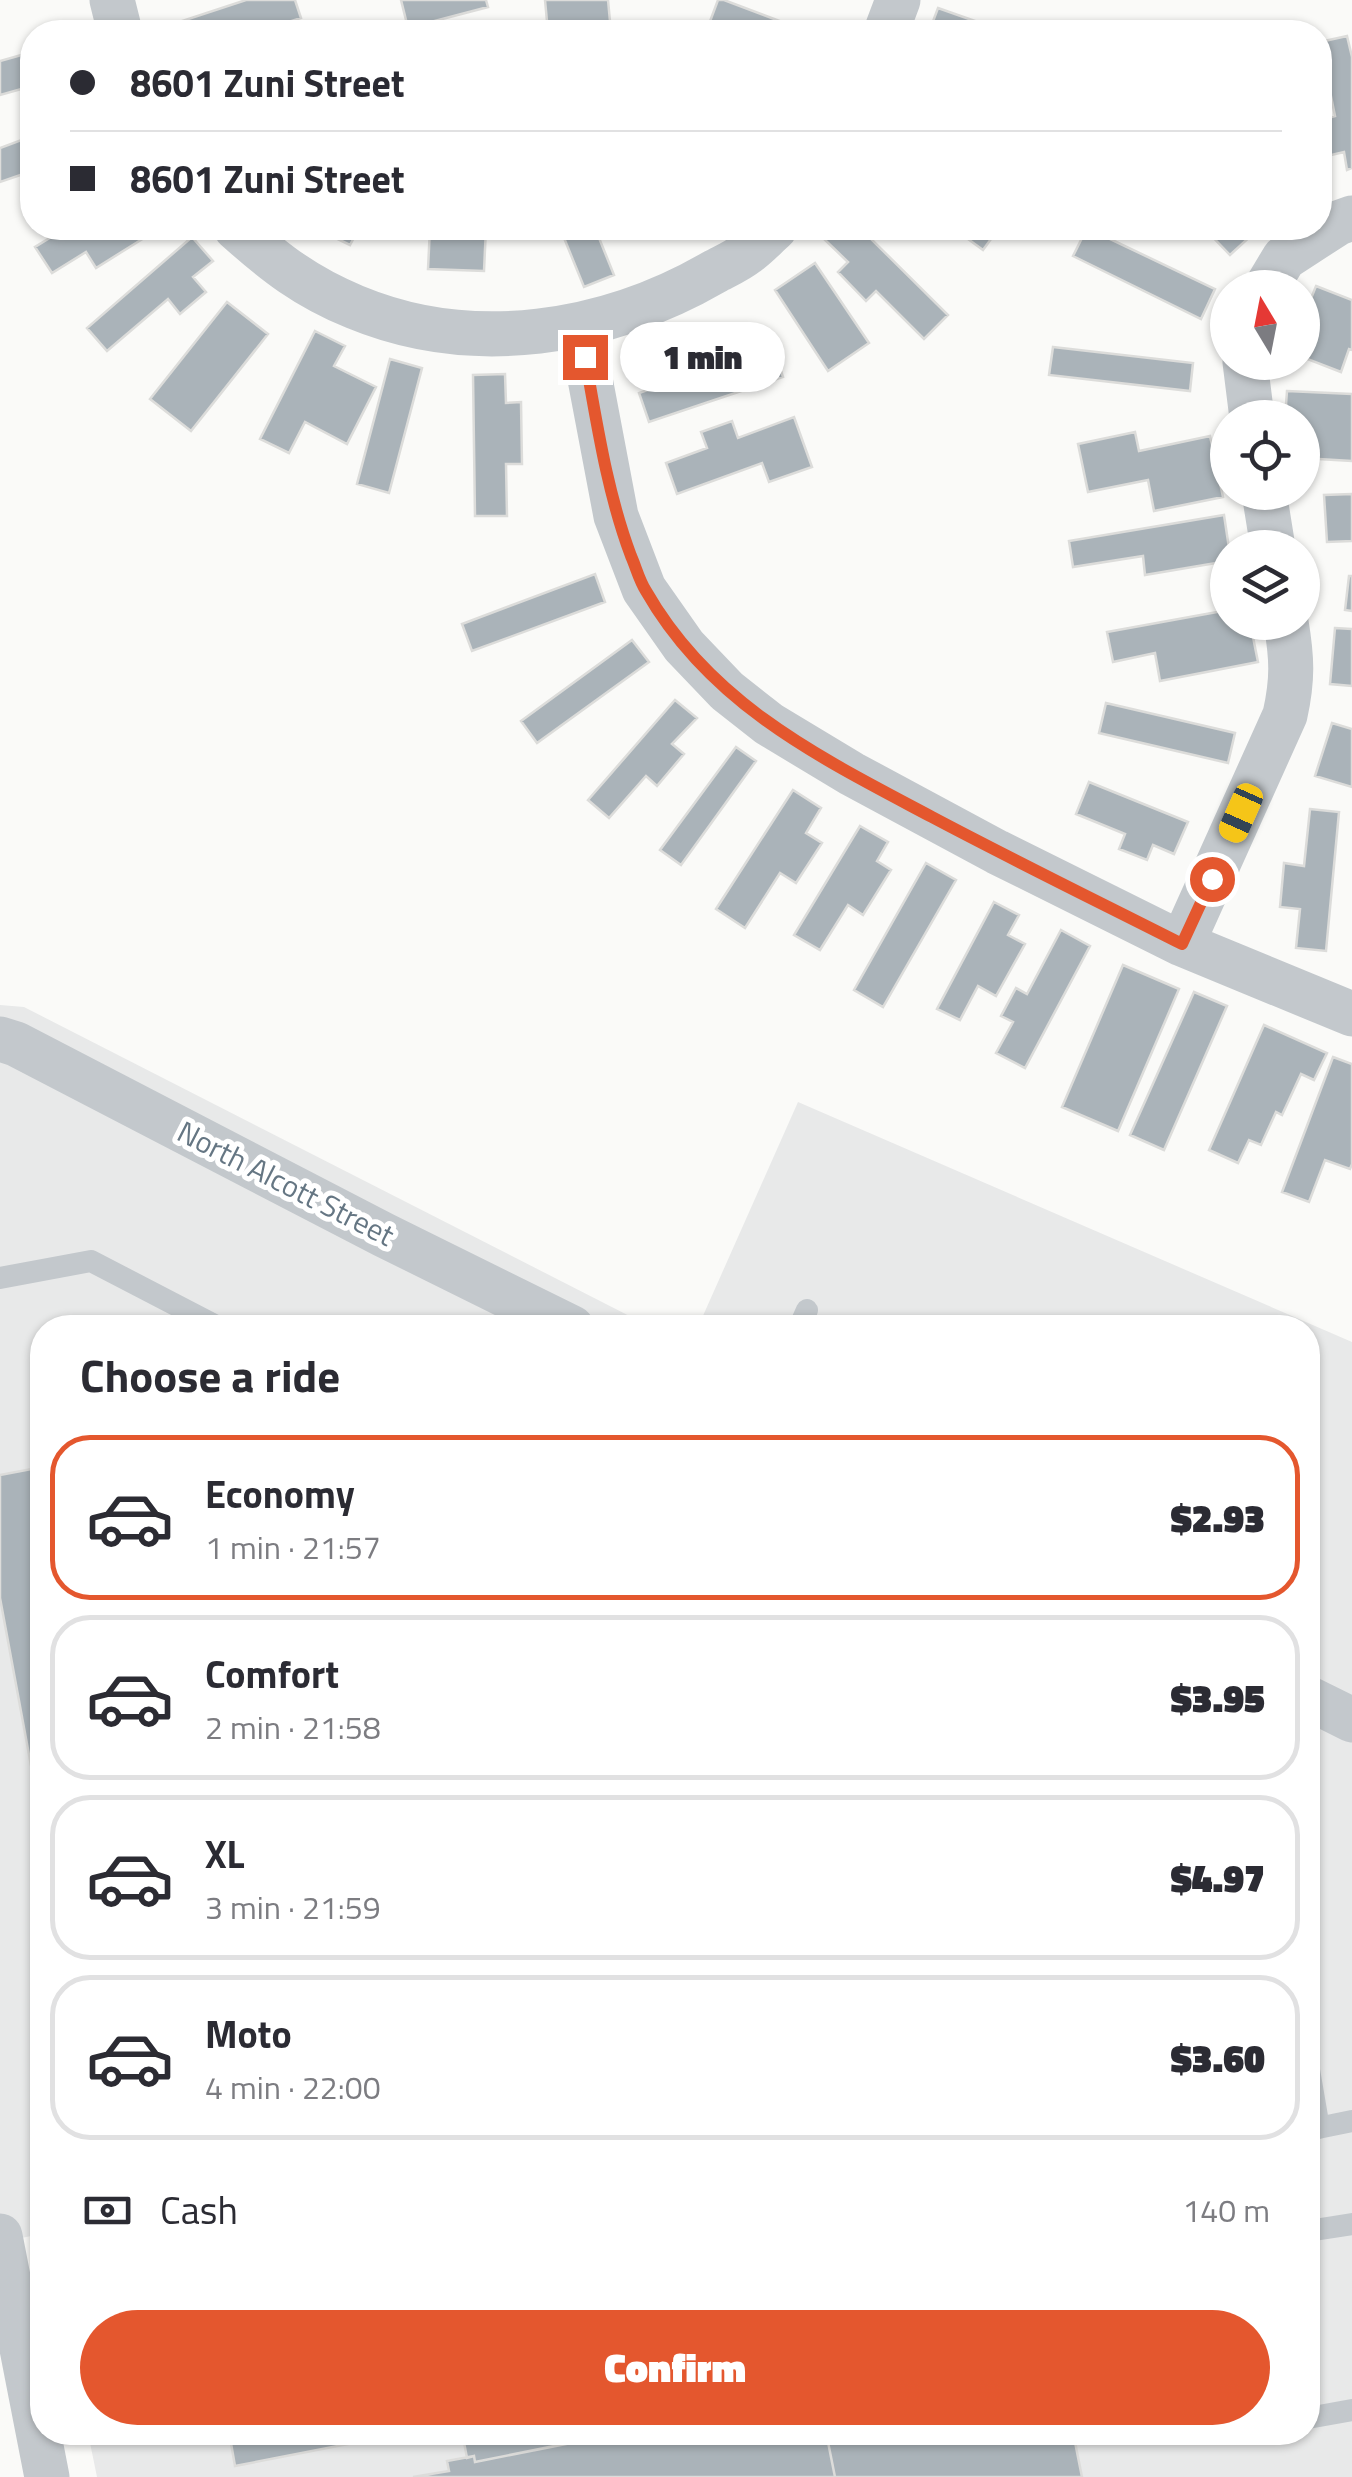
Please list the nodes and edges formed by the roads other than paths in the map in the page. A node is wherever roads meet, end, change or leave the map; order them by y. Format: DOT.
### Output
graph roads {
  1 [pos="250,240"];
  2 [pos="763,240"];
  3 [pos="1308,240"];
  4 [pos="1277,270"];
  5 [pos="580,326"];
  6 [pos="1289,640"];
  7 [pos="1182,944"];
  8 [pos="1352,1014"];
  9 [pos="0,1039"];
  10 [pos="0,1278"];
  11 [pos="193,1315"];
  12 [pos="537,1315"];
  13 [pos="1320,1704"];
  14 [pos="1352,1720"];
  15 [pos="1352,2121"];
  16 [pos="1320,2128"];
  17 [pos="1352,2224"];
  18 [pos="1320,2229"];
  19 [pos="0,2236"];
  20 [pos="6,2298"];
  21 [pos="30,2403"];
  22 [pos="1352,2410"];
  23 [pos="1320,2416"];
  24 [pos="40,2445"];
  25 [pos="47,2477"];
  1 -- 5 [label="street"];
  2 -- 5 [label="street"];
  3 -- 4 [label="street"];
  5 -- 7 [label="street"];
  6 -- 7 [label="street"];
  7 -- 8 [label="street"];
  9 -- 12 [label="street, North Alcott Street"];
  10 -- 11 [label="lane"];
  13 -- 14 [label="street"];
  15 -- 16 [label="lane"];
  17 -- 18 [label="lane"];
  19 -- 20 [label="street"];
  20 -- 21 [label="street"];
  22 -- 23 [label="lane"];
  24 -- 25 [label="street"];
}
